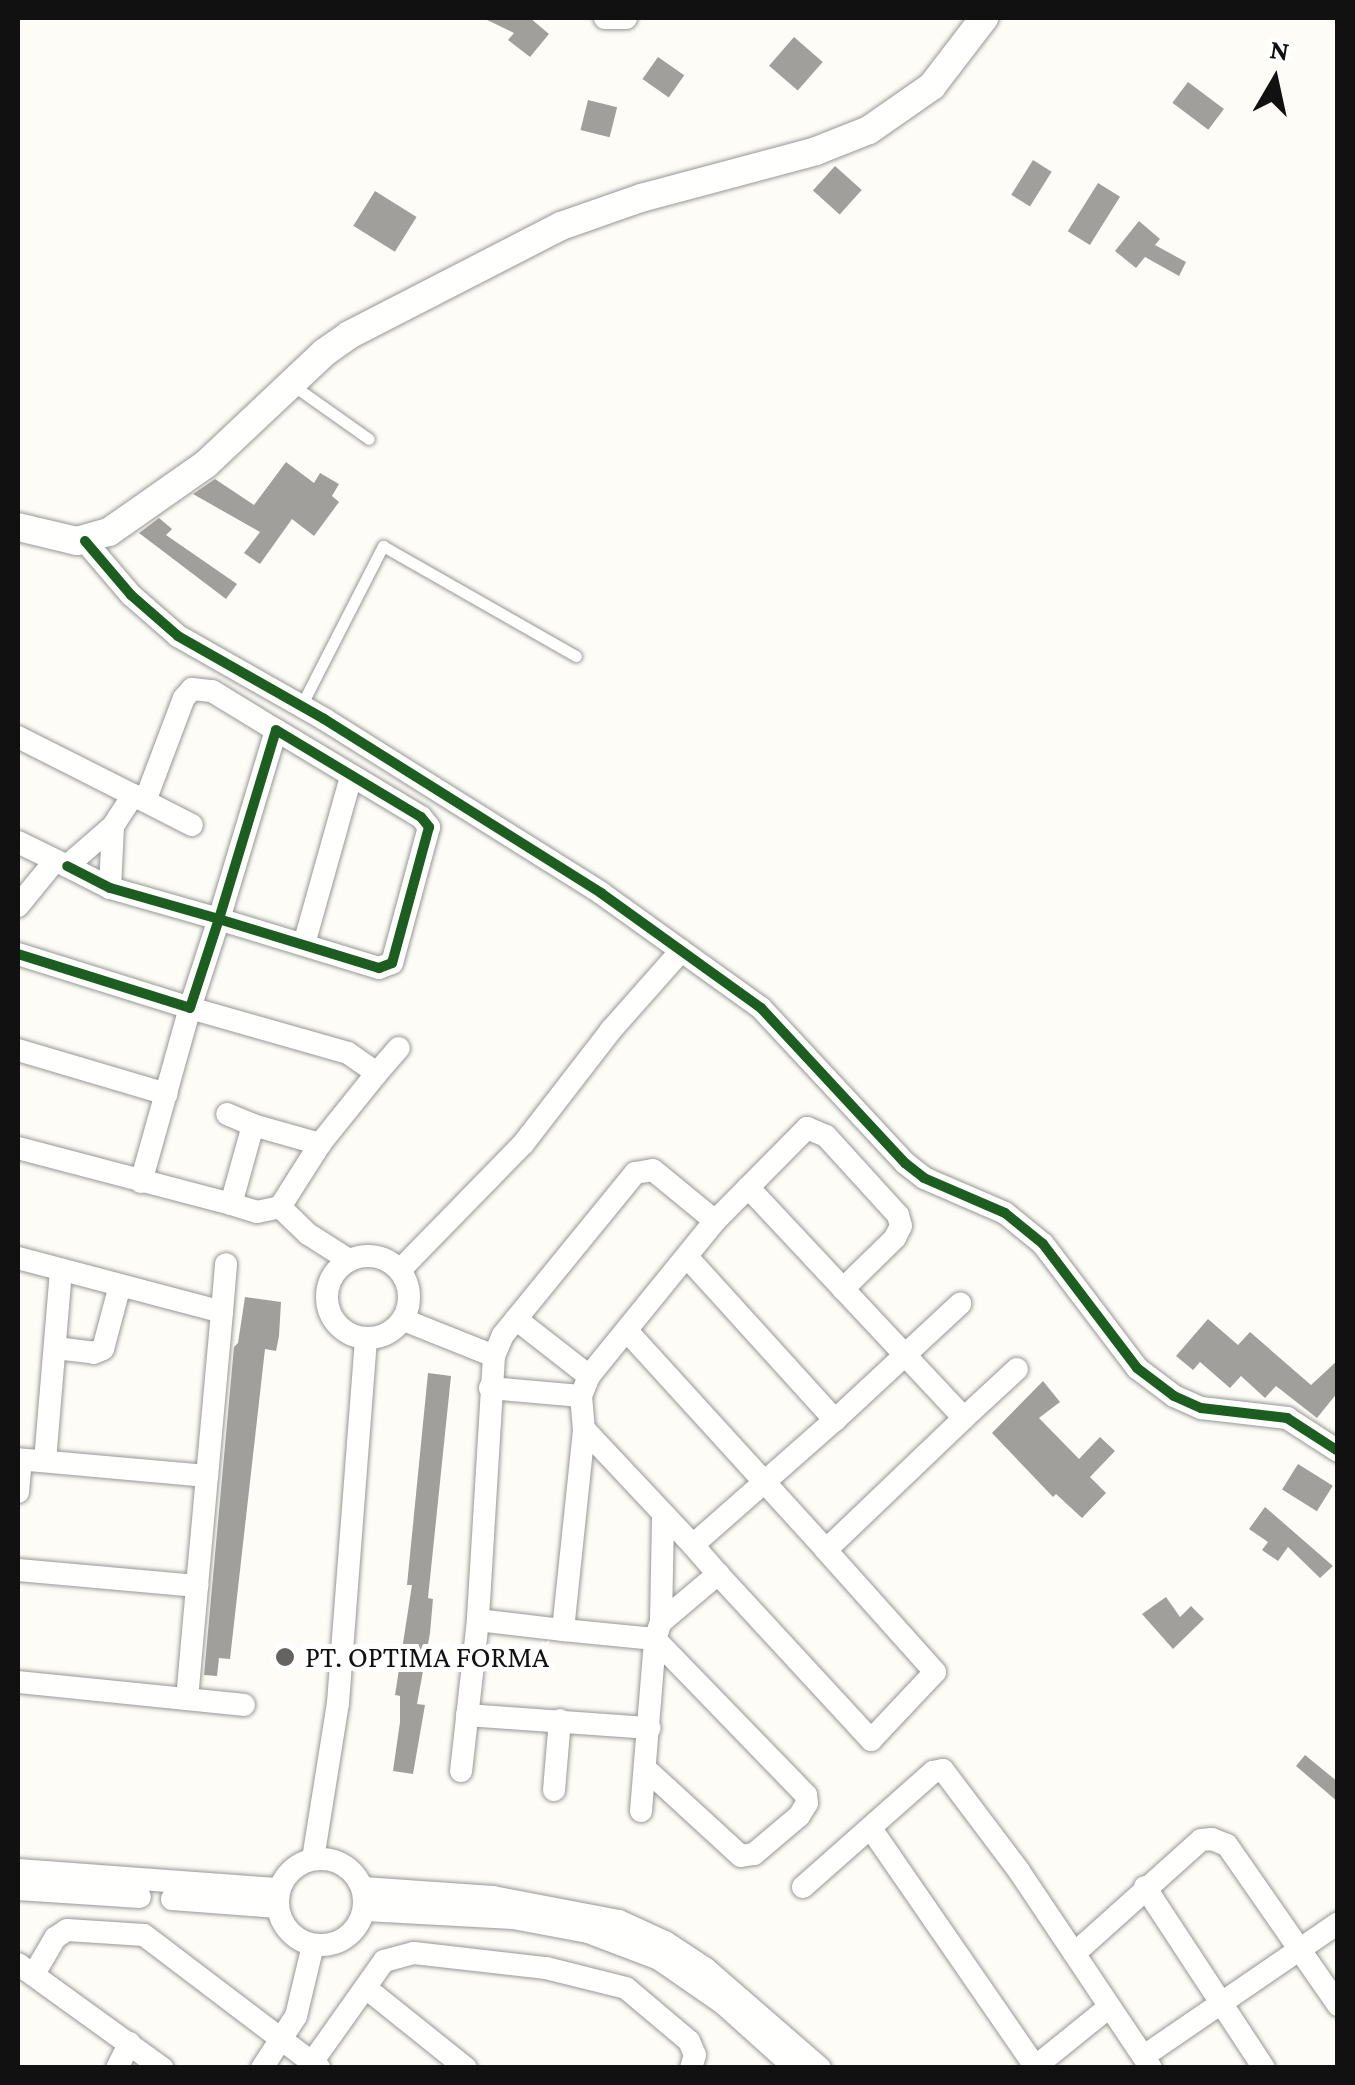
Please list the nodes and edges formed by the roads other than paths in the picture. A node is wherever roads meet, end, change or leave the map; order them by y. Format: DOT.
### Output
graph roads {
  1 [pos="605,18"];
  2 [pos="626,18"];
  3 [pos="984,18"];
  4 [pos="291,384"];
  5 [pos="370,439"];
  6 [pos="18,527"];
  7 [pos="85,540"];
  8 [pos="576,656"];
  9 [pos="300,706"];
  10 [pos="276,730"];
  11 [pos="18,736"];
  12 [pos="350,776"];
  13 [pos="138,798"];
  14 [pos="192,825"];
  15 [pos="113,826"];
  16 [pos="18,842"];
  17 [pos="60,864"];
  18 [pos="110,888"];
  19 [pos="19,900"];
  20 [pos="219,919"];
  21 [pos="304,944"];
  22 [pos="680,951"];
  23 [pos="18,954"];
  24 [pos="190,1008"];
  25 [pos="398,1048"];
  26 [pos="18,1050"];
  27 [pos="377,1074"];
  28 [pos="167,1094"];
  29 [pos="227,1114"];
  30 [pos="253,1125"];
  31 [pos="320,1144"];
  32 [pos="18,1148"];
  33 [pos="141,1182"];
  34 [pos="748,1187"];
  35 [pos="232,1204"];
  36 [pos="280,1206"];
  37 [pos="715,1221"];
  38 [pos="18,1258"];
  39 [pos="688,1258"];
  40 [pos="350,1260"];
  41 [pos="226,1264"];
  42 [pos="61,1270"];
  43 [pos="400,1270"];
  44 [pos="120,1285"];
  45 [pos="843,1289"];
  46 [pos="960,1304"];
  47 [pos="222,1312"];
  48 [pos="516,1319"];
  49 [pos="404,1320"];
  50 [pos="627,1331"];
  51 [pos="366,1338"];
  52 [pos="56,1348"];
  53 [pos="905,1352"];
  54 [pos="494,1356"];
  55 [pos="1017,1369"];
  56 [pos="585,1386"];
  57 [pos="490,1388"];
  58 [pos="964,1418"];
  59 [pos="835,1420"];
  60 [pos="584,1429"];
  61 [pos="1338,1451"];
  62 [pos="19,1459"];
  63 [pos="45,1462"];
  64 [pos="207,1476"];
  65 [pos="764,1482"];
  66 [pos="18,1492"];
  67 [pos="663,1516"];
  68 [pos="693,1544"];
  69 [pos="826,1550"];
  70 [pos="18,1570"];
  71 [pos="718,1574"];
  72 [pos="197,1586"];
  73 [pos="478,1620"];
  74 [pos="563,1630"];
  75 [pos="658,1630"];
  76 [pos="18,1682"];
  77 [pos="187,1699"];
  78 [pos="244,1704"];
  79 [pos="467,1714"];
  80 [pos="560,1720"];
  81 [pos="650,1728"];
  82 [pos="647,1770"];
  83 [pos="460,1771"];
  84 [pos="554,1790"];
  85 [pos="641,1811"];
  86 [pos="872,1830"];
  87 [pos="313,1859"];
  88 [pos="18,1870"];
  89 [pos="802,1886"];
  90 [pos="1145,1887"];
  91 [pos="18,1890"];
  92 [pos="279,1898"];
  93 [pos="364,1899"];
  94 [pos="1338,1923"];
  95 [pos="313,1945"];
  96 [pos="1299,1951"];
  97 [pos="1074,1953"];
  98 [pos="24,1972"];
  99 [pos="366,1988"];
  100 [pos="1219,2003"];
  101 [pos="1338,2005"];
  102 [pos="1109,2006"];
  103 [pos="280,2042"];
  104 [pos="130,2043"];
  105 [pos="1147,2062"];
  106 [pos="313,2066"];
  107 [pos="1035,2067"];
  108 [pos="117,2068"];
  109 [pos="162,2068"];
  110 [pos="262,2068"];
  111 [pos="466,2068"];
  112 [pos="691,2068"];
  113 [pos="795,2068"];
  114 [pos="820,2068"];
  115 [pos="1264,2068"];
  1 -- 2 [label="street"];
  3 -- 4 [label="street"];
  4 -- 5 [label="lane"];
  4 -- 7 [label="street"];
  6 -- 7 [label="street"];
  7 -- 9 [label="street"];
  8 -- 9 [label="lane"];
  9 -- 22 [label="street"];
  10 -- 12 [label="street"];
  10 -- 13 [label="street"];
  10 -- 20 [label="street"];
  11 -- 13 [label="street"];
  12 -- 21 [label="street"];
  12 -- 21 [label="street"];
  13 -- 14 [label="street"];
  13 -- 15 [label="street"];
  15 -- 17 [label="street"];
  15 -- 18 [label="street"];
  16 -- 17 [label="street"];
  17 -- 18 [label="street"];
  17 -- 19 [label="street"];
  18 -- 20 [label="street"];
  20 -- 21 [label="street"];
  20 -- 24 [label="street"];
  22 -- 43 [label="street"];
  22 -- 61 [label="street"];
  23 -- 24 [label="street"];
  24 -- 27 [label="street"];
  24 -- 28 [label="street"];
  25 -- 27 [label="street"];
  26 -- 28 [label="street"];
  27 -- 31 [label="street"];
  28 -- 33 [label="street"];
  29 -- 30 [label="street"];
  30 -- 31 [label="street"];
  30 -- 35 [label="street"];
  31 -- 36 [label="street"];
  32 -- 33 [label="street"];
  33 -- 35 [label="street"];
  34 -- 37 [label="street"];
  34 -- 45 [label="street"];
  34 -- 45 [label="street"];
  35 -- 36 [label="street"];
  36 -- 40 [label="street"];
  37 -- 39 [label="street"];
  37 -- 48 [label="street"];
  38 -- 42 [label="street"];
  39 -- 50 [label="street"];
  39 -- 59 [label="street"];
  40 -- 43 [label="street"];
  40 -- 51 [label="street"];
  41 -- 47 [label="street"];
  42 -- 44 [label="street"];
  42 -- 52 [label="street"];
  43 -- 49 [label="street"];
  44 -- 47 [label="street"];
  44 -- 52 [label="street"];
  45 -- 53 [label="street"];
  46 -- 53 [label="street"];
  47 -- 64 [label="street"];
  48 -- 54 [label="street"];
  48 -- 56 [label="street"];
  49 -- 51 [label="street"];
  49 -- 54 [label="street"];
  50 -- 56 [label="street"];
  50 -- 65 [label="street"];
  51 -- 87 [label="street"];
  52 -- 63 [label="street"];
  53 -- 58 [label="street"];
  53 -- 59 [label="street"];
  54 -- 57 [label="street"];
  55 -- 58 [label="street"];
  56 -- 57 [label="street"];
  56 -- 60 [label="street"];
  57 -- 73 [label="street"];
  58 -- 69 [label="street"];
  59 -- 65 [label="street"];
  60 -- 67 [label="street"];
  60 -- 74 [label="street"];
  62 -- 63 [label="street"];
  62 -- 66 [label="street"];
  63 -- 64 [label="street"];
  64 -- 72 [label="street"];
  65 -- 68 [label="street"];
  65 -- 69 [label="street"];
  67 -- 68 [label="street"];
  67 -- 75 [label="street"];
  68 -- 71 [label="street"];
  69 -- 71 [label="street"];
  70 -- 72 [label="street"];
  71 -- 75 [label="street"];
  72 -- 77 [label="street"];
  73 -- 74 [label="street"];
  73 -- 79 [label="street"];
  74 -- 75 [label="street"];
  75 -- 81 [label="street"];
  75 -- 82 [label="street"];
  76 -- 77 [label="street"];
  77 -- 78 [label="street"];
  79 -- 80 [label="street"];
  79 -- 83 [label="street"];
  80 -- 81 [label="street"];
  80 -- 84 [label="street"];
  81 -- 82 [label="street"];
  82 -- 85 [label="street"];
  86 -- 89 [label="street"];
  86 -- 97 [label="street"];
  86 -- 107 [label="street"];
  87 -- 92 [label="street"];
  87 -- 93 [label="street"];
  88 -- 92 [label="street"];
  90 -- 96 [label="street"];
  90 -- 97 [label="street"];
  90 -- 100 [label="street"];
  91 -- 92 [label="street"];
  92 -- 95 [label="street"];
  93 -- 95 [label="street"];
  93 -- 113 [label="street"];
  93 -- 114 [label="street"];
  94 -- 96 [label="street"];
  95 -- 103 [label="street"];
  96 -- 100 [label="street"];
  96 -- 101 [label="street"];
  97 -- 102 [label="street"];
  98 -- 103 [label="street"];
  98 -- 104 [label="street"];
  99 -- 106 [label="street"];
  99 -- 111 [label="street"];
  99 -- 112 [label="street"];
  100 -- 105 [label="street"];
  100 -- 115 [label="street"];
  102 -- 105 [label="street"];
  102 -- 107 [label="street"];
  103 -- 106 [label="street"];
  103 -- 110 [label="street"];
  104 -- 108 [label="street"];
  104 -- 109 [label="street"];
}
